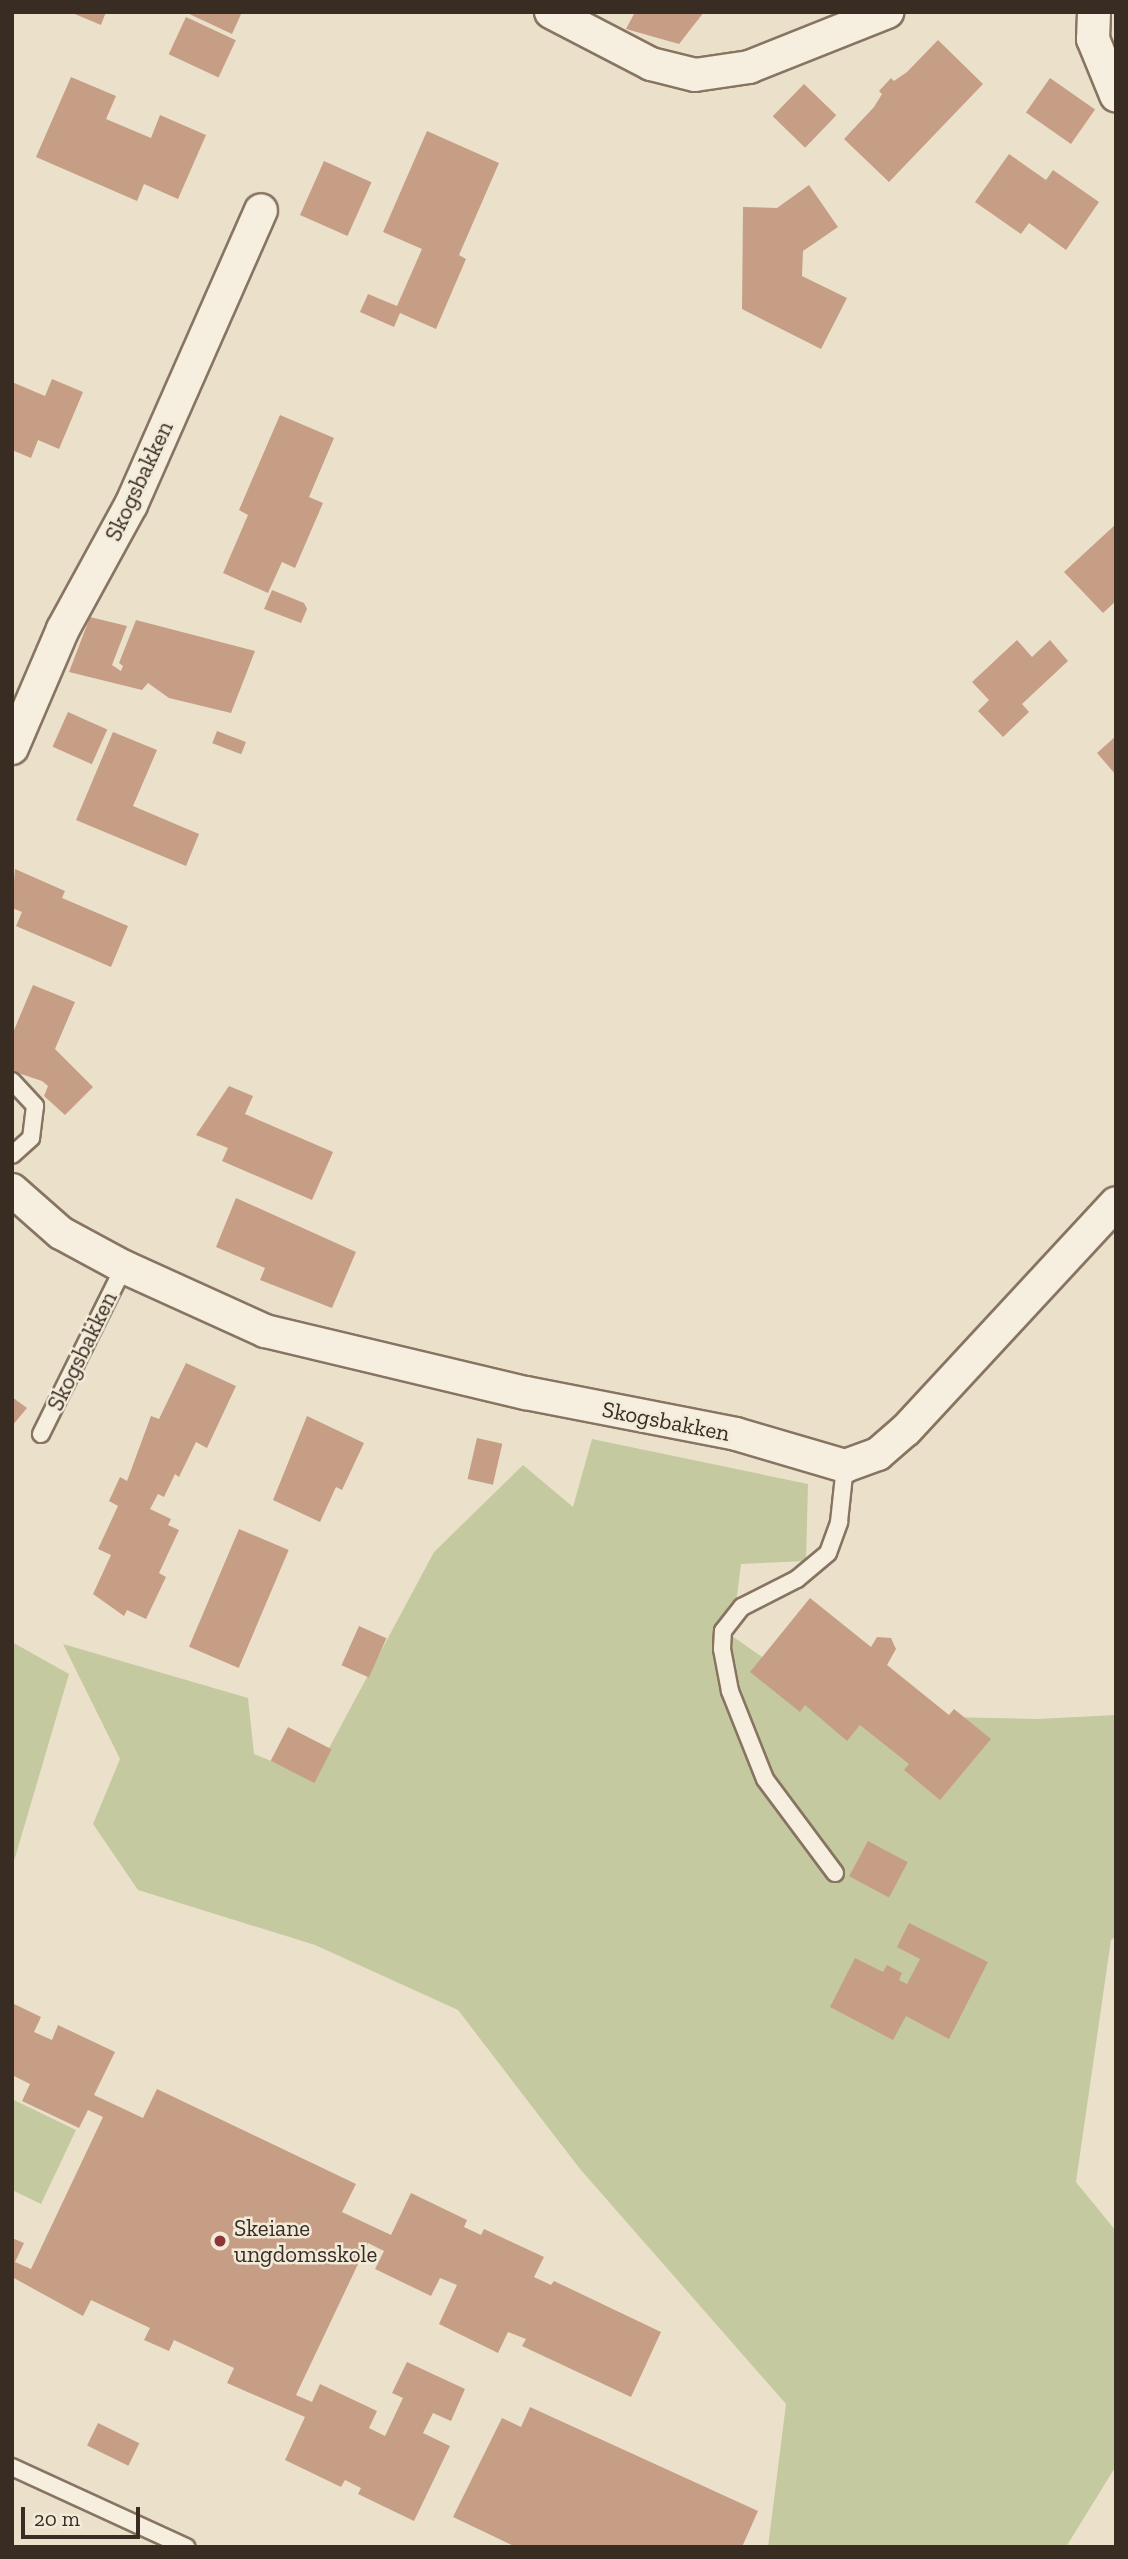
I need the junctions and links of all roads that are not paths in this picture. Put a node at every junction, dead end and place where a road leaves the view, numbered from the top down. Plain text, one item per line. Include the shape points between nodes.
1 (887, 12) edge
2 (1094, 12) edge
3 (562, 15) edge
4 (1116, 95) edge
5 (261, 210) dead end
6 (12, 748) edge
7 (12, 1081) edge
8 (12, 1155) edge
9 (12, 1190) edge
10 (1116, 1203) edge
11 (124, 1267) junction
12 (41, 1434) dead end
13 (845, 1466) junction
14 (835, 1873) dead end
15 (12, 2467) edge
16 (186, 2547) edge

1 - 3 street via 749,67 695,75 651,64
2 - 4 street via 1093,39
5 - 6 street, Skogsbakken via 131,505 63,629
7 - 8 lane via 36,1106 31,1138
9 - 11 street, Skogsbakken via 61,1233
10 - 13 street via 906,1430 878,1454
11 - 12 lane, Skogsbakken
11 - 13 street, Skogsbakken via 265,1331 526,1392 736,1434
13 - 14 lane via 838,1522 828,1553 797,1579 742,1607 723,1631 722,1648 730,1691 765,1779
15 - 16 lane

